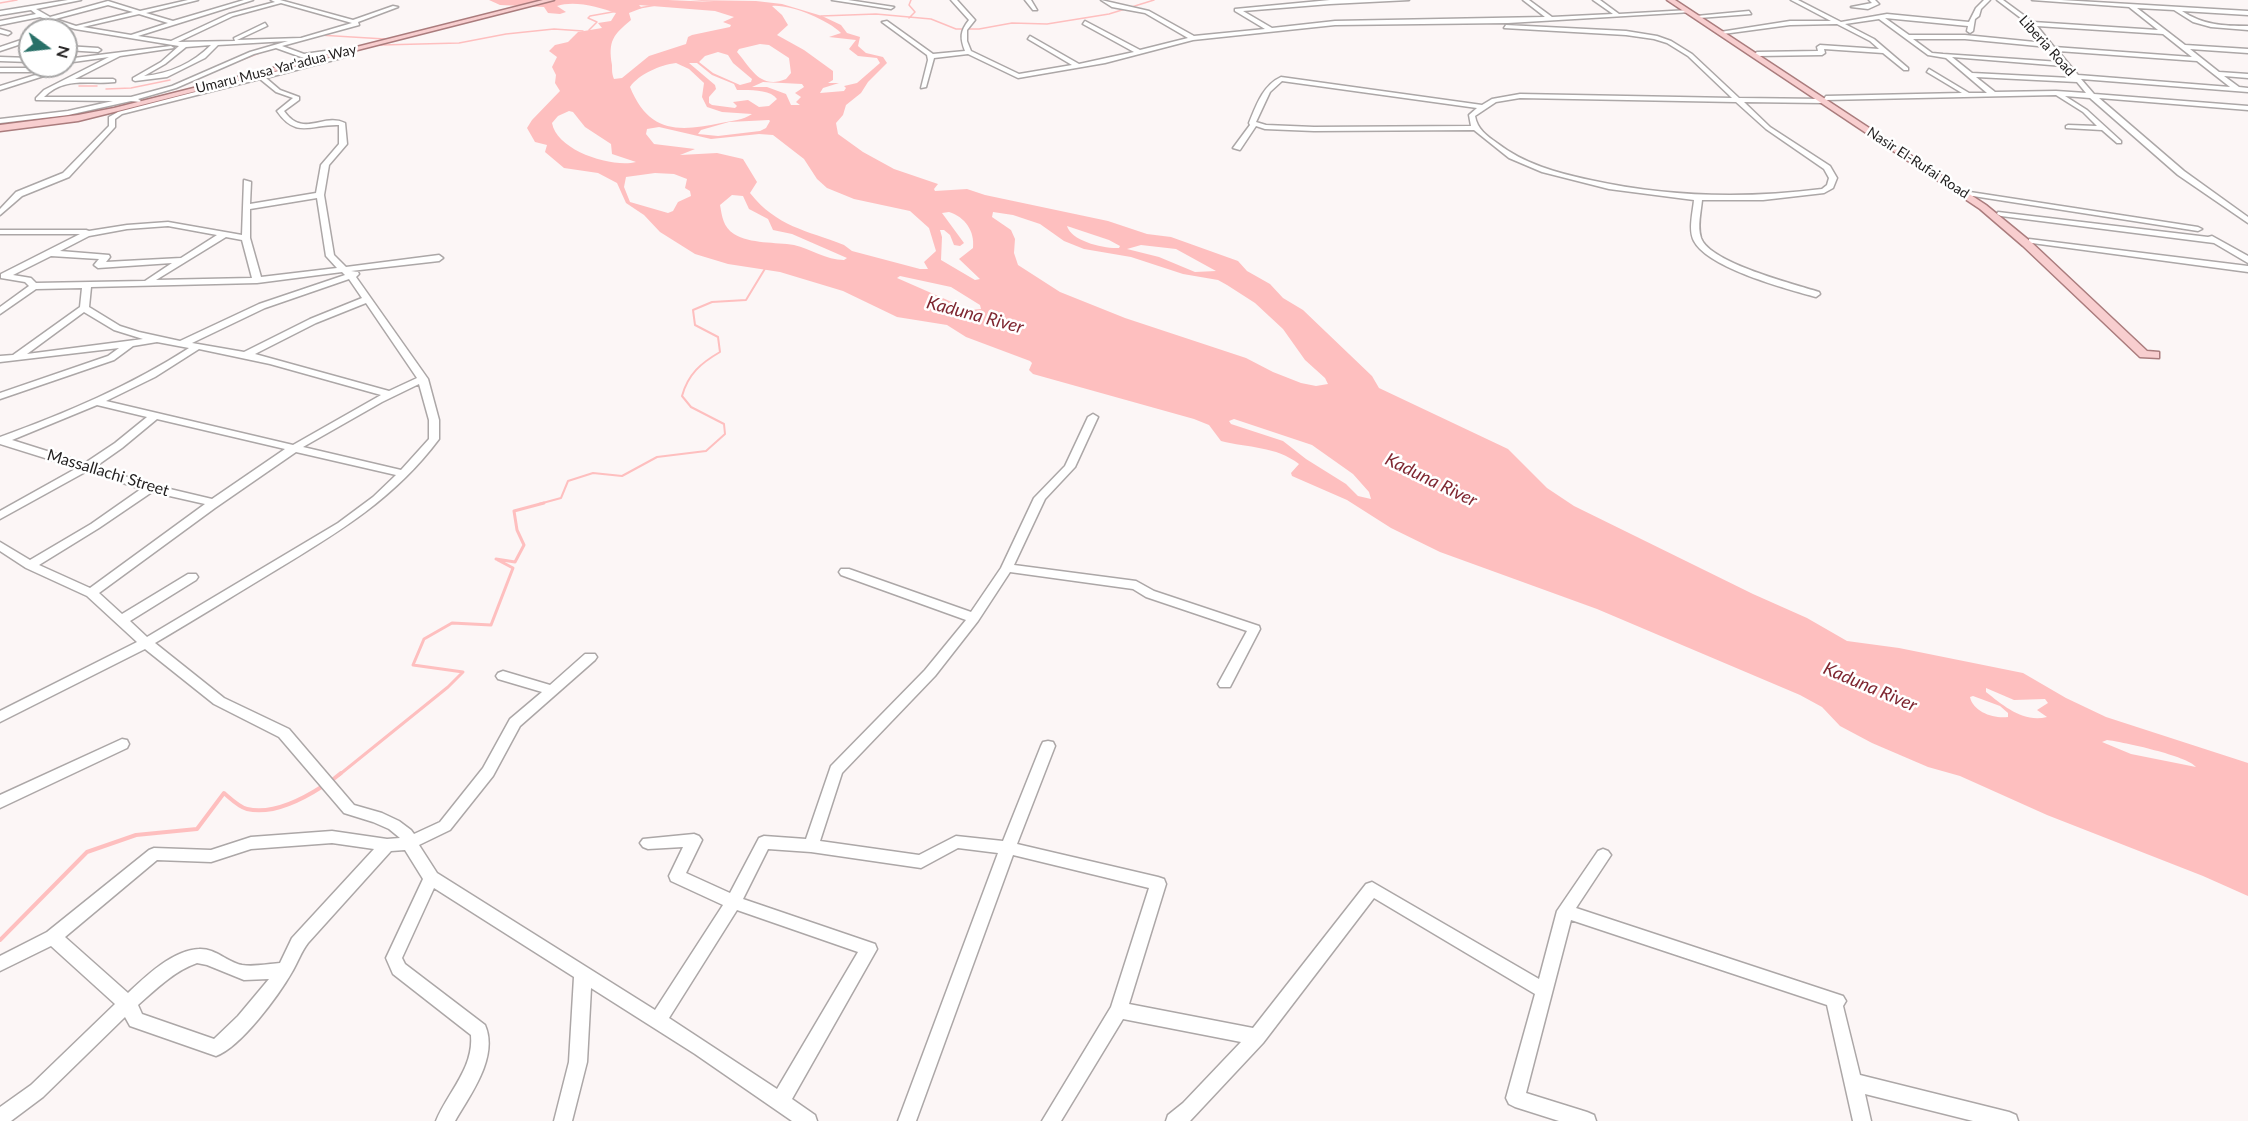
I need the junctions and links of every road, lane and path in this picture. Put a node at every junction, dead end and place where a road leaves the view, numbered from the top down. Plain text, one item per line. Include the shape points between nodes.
1 (78, 0) edge
2 (250, 0) edge
3 (544, 0) edge
4 (551, 0) edge
5 (836, 0) edge
6 (954, 0) edge
7 (1028, 0) edge
8 (1104, 0) edge
9 (1406, 0) edge
10 (1526, 0) edge
11 (1596, 0) edge
12 (1670, 0) edge
13 (1675, 0) edge
14 (1794, 0) edge
15 (1872, 0) edge
16 (1987, 0) edge
17 (2000, 0) edge
18 (2035, 0) edge
19 (2164, 0) edge
20 (2202, 0) edge
21 (276, 1) edge
22 (195, 2) edge
23 (2094, 2) edge
24 (208, 6) dead end
25 (2131, 6) junction
26 (395, 7) dead end
27 (891, 7) dead end
28 (1854, 7) dead end
29 (32, 8) junction
30 (216, 9) junction
31 (1035, 9) dead end
32 (2176, 9) junction
33 (2219, 11) junction
34 (141, 12) junction
35 (1689, 12) junction
36 (0, 13) edge
37 (496, 13) junction
38 (1749, 13) dead end
39 (2248, 13) edge
40 (42, 15) junction
41 (1619, 16) junction
42 (1699, 16) junction
43 (1880, 16) junction
44 (51, 18) joint
45 (1551, 19) junction
46 (355, 21) junction
47 (171, 22) junction
48 (885, 22) dead end
49 (0, 23) edge
50 (1085, 23) dead end
51 (1841, 23) junction
52 (1970, 24) junction
53 (2032, 24) junction
54 (265, 25) dead end
55 (78, 26) edge
56 (78, 27) edge
57 (1506, 27) dead end
58 (2248, 28) edge
59 (1270, 29) junction
60 (0, 31) edge
61 (2163, 32) junction
62 (8, 33) dead end
63 (1723, 33) junction
64 (131, 36) junction
65 (1909, 37) junction
66 (1030, 38) dead end
67 (1193, 38) junction
68 (1971, 38) junction
69 (146, 39) junction
70 (299, 39) junction
71 (230, 42) junction
72 (172, 43) junction
73 (18, 44) edge
74 (216, 44) junction
75 (184, 46) junction
76 (275, 46) junction
77 (2051, 47) junction
78 (2182, 47) junction
79 (0, 49) edge
80 (78, 49) edge
81 (118, 51) junction
82 (339, 51) junction
83 (1884, 51) junction
84 (2248, 51) edge
85 (969, 52) junction
86 (1139, 52) junction
87 (1757, 54) junction
88 (1943, 55) junction
89 (931, 56) junction
90 (0, 59) edge
91 (78, 59) edge
92 (2198, 59) junction
93 (18, 60) edge
94 (1939, 62) dead end
95 (1956, 63) junction
96 (121, 64) dead end
97 (2064, 64) junction
98 (186, 65) junction
99 (99, 66) junction
100 (223, 66) junction
101 (1079, 66) junction
102 (1775, 68) junction
103 (1906, 69) dead end
104 (0, 70) edge
105 (18, 71) edge
106 (1929, 71) dead end
107 (2218, 74) junction
108 (1971, 75) junction
109 (165, 76) junction
110 (259, 76) junction
111 (2248, 76) edge
112 (32, 78) edge
113 (62, 78) edge
114 (2076, 78) junction
115 (67, 81) junction
116 (180, 85) junction
117 (923, 87) dead end
118 (0, 88) edge
119 (2238, 90) junction
120 (2248, 90) edge
121 (1992, 93) junction
122 (2056, 93) junction
123 (1966, 94) junction
124 (2091, 95) junction
125 (73, 100) junction
126 (134, 100) junction
127 (1824, 100) junction
128 (1738, 101) junction
129 (1482, 107) junction
130 (2248, 108) edge
131 (0, 124) edge
132 (1254, 124) junction
133 (2068, 127) dead end
134 (1475, 128) junction
135 (2104, 128) junction
136 (2119, 142) dead end
137 (1237, 148) dead end
138 (1910, 155) junction
139 (246, 182) dead end
140 (20, 194) junction
141 (1972, 194) junction
142 (320, 195) junction
143 (1698, 199) junction
144 (0, 200) edge
145 (248, 207) junction
146 (0, 213) edge
147 (2001, 214) junction
148 (2185, 221) dead end
149 (2248, 221) edge
150 (2198, 229) junction
151 (0, 232) edge
152 (96, 232) junction
153 (225, 234) junction
154 (246, 238) junction
155 (2032, 241) junction
156 (2218, 241) junction
157 (50, 253) junction
158 (438, 258) dead end
159 (185, 260) junction
160 (2248, 260) edge
161 (2248, 269) edge
162 (348, 272) junction
163 (2, 278) edge
164 (257, 280) junction
165 (148, 282) junction
166 (34, 286) junction
167 (87, 286) junction
168 (2082, 291) junction
169 (1816, 294) dead end
170 (368, 298) junction
171 (84, 308) junction
172 (0, 311) edge
173 (156, 340) junction
174 (130, 344) junction
175 (181, 344) junction
176 (198, 346) junction
177 (2144, 354) dead end
178 (246, 355) junction
179 (15, 358) junction
180 (0, 359) edge
181 (423, 379) junction
182 (389, 394) junction
183 (0, 396) edge
184 (96, 402) junction
185 (155, 416) junction
186 (1093, 417) dead end
187 (1, 441) edge
188 (294, 449) junction
189 (87, 468) junction
190 (404, 474) junction
191 (150, 488) junction
192 (214, 503) junction
193 (0, 516) edge
194 (0, 546) edge
195 (30, 565) junction
196 (1007, 568) junction
197 (845, 572) dead end
198 (192, 577) dead end
199 (91, 593) junction
200 (974, 618) junction
201 (122, 621) junction
202 (146, 643) junction
203 (590, 657) dead end
204 (503, 676) dead end
205 (1225, 684) dead end
206 (550, 690) junction
207 (0, 717) edge
208 (122, 744) dead end
209 (1048, 746) dead end
210 (0, 802) edge
211 (409, 843) junction
212 (648, 843) dead end
213 (387, 845) junction
214 (811, 846) junction
215 (1008, 848) junction
216 (1603, 855) dead end
217 (431, 878) junction
218 (734, 902) junction
219 (1565, 911) junction
220 (53, 937) junction
221 (0, 964) edge
222 (285, 970) junction
223 (583, 974) junction
224 (1544, 991) junction
225 (128, 1004) junction
226 (1119, 1010) junction
227 (658, 1021) junction
228 (1257, 1037) junction
229 (1853, 1082) junction
230 (780, 1102) junction
231 (1556, 1116) edge
232 (0, 1118) edge
233 (445, 1121) edge
234 (564, 1121) edge
235 (808, 1121) edge
236 (907, 1121) edge
237 (1051, 1121) edge
238 (1175, 1121) edge
239 (1587, 1121) edge
240 (1862, 1121) edge
241 (2009, 1121) edge

1 - 29 street
2 - 30 street
3 - 37 main road, Umaru Musa Yar'adua Way
4 - 37 main road, Umaru Musa Yar'adua Way
5 - 27 street
6 - 85 street via 972,20 965,29 964,41
7 - 31 street
8 - 67 street via 1147,12
9 - 59 street via 1237,10
10 - 45 street
11 - 41 street
12 - 35 main road, Nasir El-Rufai Road
13 - 42 main road, Nasir El-Rufai Road
14 - 51 street
15 - 28 street via 1876,4
16 - 52 street
17 - 53 street, Liberia Road
18 - 23 street
19 - 32 street
20 - 33 street
21 - 46 street
21 - 72 street via 231,15
22 - 34 street
23 - 25 street
24 - 30 street
25 - 32 street
25 - 61 street
26 - 46 street
29 - 36 street
29 - 40 street
30 - 47 street
32 - 33 street
32 - 58 street via 2197,23
33 - 39 street
34 - 44 street via 108,3
34 - 47 street
34 - 55 street
35 - 41 street
35 - 63 main road, Nasir El-Rufai Road
37 - 82 main road, Umaru Musa Yar'adua Way
37 - 110 main road, Umaru Musa Yar'adua Way
38 - 42 street
40 - 44 street
40 - 49 street
41 - 45 street
42 - 63 main road, Nasir El-Rufai Road
43 - 51 street
43 - 52 street
43 - 65 street
45 - 59 street via 1353,22
46 - 70 street via 357,24
47 - 64 street
48 - 89 street
50 - 86 street
51 - 63 street via 1790,23
51 - 83 street
52 - 68 street
53 - 61 street
53 - 77 street, Liberia Road
54 - 71 street
56 - 64 street
57 - 128 street via 1655,37 1690,55
59 - 67 street
60 - 62 street
61 - 78 street
63 - 87 main road, Nasir El-Rufai Road
63 - 102 main road, Nasir El-Rufai Road
64 - 69 street
65 - 68 street
65 - 88 street via 1930,54
66 - 101 street
67 - 86 street
68 - 77 street
69 - 72 street
69 - 81 street
70 - 71 street
70 - 76 street
71 - 74 street
72 - 75 street
73 - 79 street
74 - 75 street
74 - 98 street via 203,57
75 - 81 street
75 - 109 street via 135,79
76 - 82 street via 304,56
76 - 100 street
77 - 92 street
77 - 97 street, Liberia Road
78 - 84 street
78 - 92 street
80 - 81 street
81 - 91 street
81 - 99 street via 115,58
82 - 126 main road, Umaru Musa Yar'adua Way
83 - 87 street via 1820,47 1822,53
83 - 103 street
85 - 89 street
85 - 101 street via 1015,76
86 - 101 street
87 - 102 main road, Nasir El-Rufai Road
88 - 95 street
88 - 97 street
89 - 117 street
90 - 93 street
92 - 107 street
94 - 95 street
95 - 108 street
96 - 99 street
97 - 114 street, Liberia Road
98 - 100 street
98 - 109 street
99 - 115 street
100 - 116 street
102 - 127 main road, Nasir El-Rufai Road
104 - 105 street
106 - 123 street
107 - 111 street
107 - 119 street
108 - 114 street
108 - 121 street
109 - 116 street
110 - 131 main road, Umaru Musa Yar'adua Way via 95,115
110 - 140 street via 120,113 111,118 113,126 67,174
110 - 142 street via 278,92 296,97 280,111 291,125 302,128 342,123 343,144 325,165
112 - 118 street
113 - 115 street
114 - 119 street
114 - 124 street, Liberia Road
115 - 125 street via 37,97
115 - 125 street via 114,82
116 - 126 street
119 - 120 street
121 - 122 street
121 - 123 street
122 - 124 street
122 - 135 street
123 - 127 street
124 - 130 street
124 - 149 street, Liberia Road via 2181,173
125 - 126 street
126 - 131 main road, Umaru Musa Yar'adua Way via 82,114
127 - 128 street
127 - 138 main road, Nasir El-Rufai Road
128 - 129 street via 1520,96
128 - 143 street via 1768,128 1827,168 1833,178 1830,186 1824,191 1803,194
129 - 132 street via 1281,79 1264,99
129 - 134 street via 1472,115
132 - 134 street via 1314,129
132 - 137 street
133 - 135 street
134 - 143 street via 1502,152 1554,174 1644,194
135 - 136 street
138 - 141 main road, Nasir El-Rufai Road
138 - 168 main road, Nasir El-Rufai Road via 1999,219
139 - 145 street
140 - 144 street
140 - 146 street
141 - 147 main road, Nasir El-Rufai Road
141 - 150 street
142 - 145 street
142 - 162 street via 330,256
143 - 169 street via 1697,240 1714,257
145 - 154 street
147 - 155 main road, Nasir El-Rufai Road
147 - 156 street
148 - 150 street
150 - 156 street
151 - 152 street
152 - 153 street via 168,224
152 - 157 street
153 - 154 street
153 - 159 street
154 - 164 street
155 - 161 street
155 - 168 main road, Nasir El-Rufai Road
156 - 160 street
157 - 159 street via 106,257 100,266
157 - 163 street
158 - 162 street
159 - 165 street
162 - 164 street
162 - 170 street
162 - 175 street via 252,310
163 - 166 street via 28,280
164 - 165 street
165 - 167 street
166 - 167 street
166 - 172 street
167 - 171 street
168 - 177 main road via 2155,355
170 - 178 street
170 - 181 street
171 - 173 street via 99,319
171 - 179 street
173 - 174 street
173 - 175 street
174 - 179 street
174 - 183 street via 111,358
175 - 176 street
176 - 178 street
176 - 184 street via 158,373
178 - 182 street
179 - 180 street
181 - 182 street
181 - 190 street via 434,420 434,439
182 - 188 street
184 - 185 street
184 - 187 street
185 - 188 street
185 - 189 street
186 - 196 street via 1070,467 1040,498
187 - 189 street, Massallachi Street
188 - 190 street
188 - 192 street
189 - 191 street, Massallachi Street
189 - 193 street
190 - 202 street via 342,525
191 - 192 street, Massallachi Street
191 - 195 street
192 - 199 street
194 - 195 street
195 - 199 street
196 - 200 street
196 - 205 street via 1136,585 1150,594 1254,628
197 - 200 street
198 - 201 street
199 - 201 street
200 - 214 street via 930,673 836,770
201 - 202 street
202 - 207 street
202 - 211 street via 219,701 284,733 349,809 394,825 406,834
203 - 206 street
204 - 206 street
206 - 211 street via 515,723 488,772 445,826
208 - 210 street
209 - 215 street
211 - 213 street
211 - 217 street
212 - 218 street via 694,840 677,876
213 - 220 street via 332,837 251,843 211,856 154,854
213 - 222 street via 296,943
214 - 215 street via 921,862 956,842
214 - 218 street via 764,842
215 - 226 street via 1158,885
215 - 236 street
216 - 219 street
217 - 223 street
217 - 233 street via 393,958 399,969 479,1031 480,1050
218 - 227 street
218 - 230 street via 870,949
219 - 224 street
219 - 229 street via 1836,1004
220 - 221 street
220 - 225 street
222 - 225 street via 245,973 196,956 174,965
222 - 225 street via 229,1039 216,1048 136,1020
223 - 227 street
223 - 234 street via 578,1062
224 - 228 street via 1372,888
224 - 231 street via 1515,1098
225 - 232 street via 35,1092
226 - 228 street
226 - 237 street
227 - 230 street
228 - 238 street
229 - 240 street
229 - 241 street
230 - 235 street
231 - 239 street

